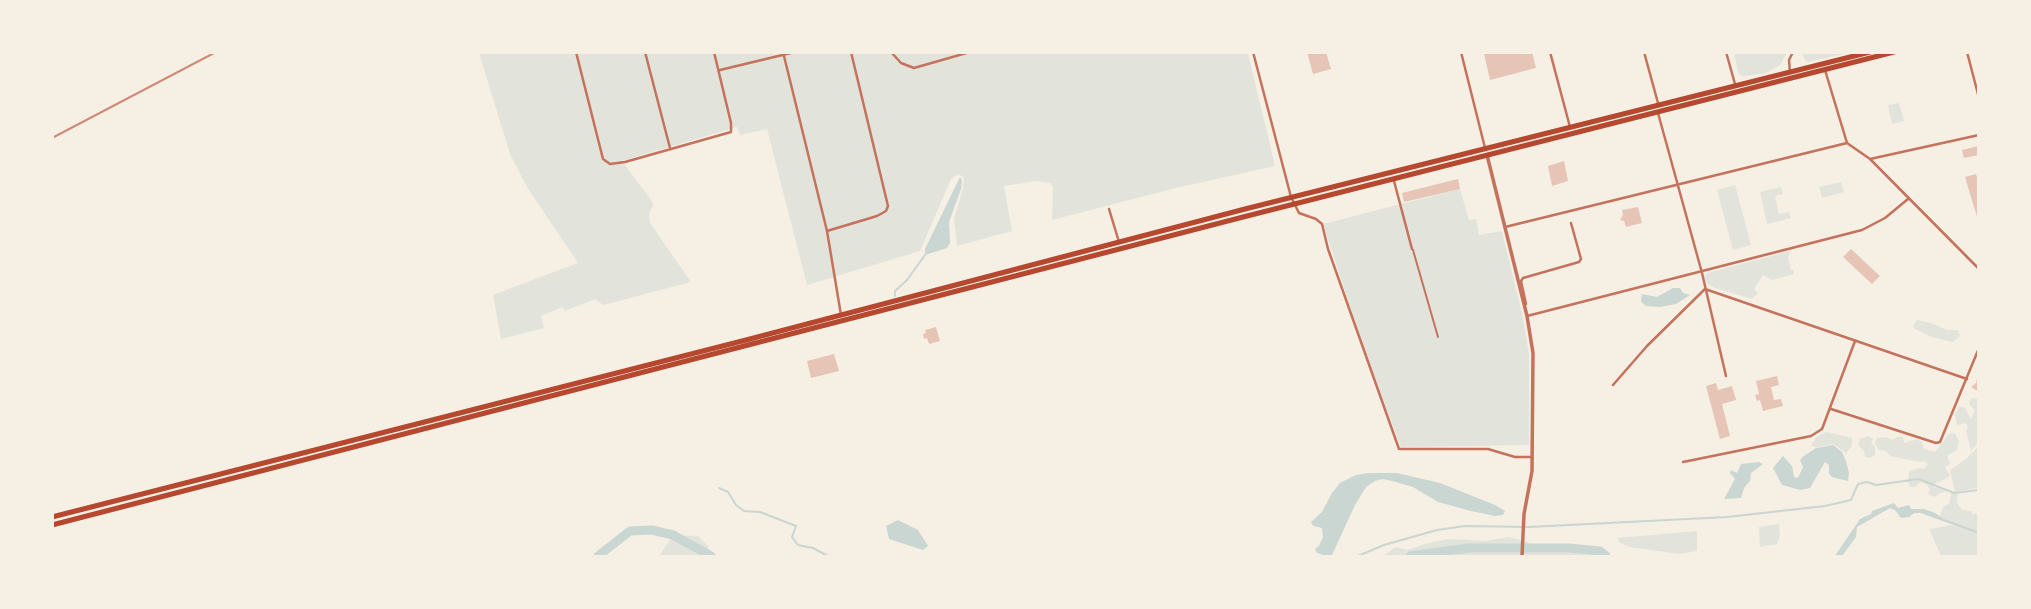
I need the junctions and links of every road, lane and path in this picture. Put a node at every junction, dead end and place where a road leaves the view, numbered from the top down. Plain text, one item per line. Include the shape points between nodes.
1 (576, 52) edge
2 (645, 52) edge
3 (714, 52) edge
4 (795, 52) edge
5 (851, 52) edge
6 (891, 52) edge
7 (943, 52) edge
8 (970, 52) edge
9 (1253, 52) edge
10 (1461, 52) edge
11 (1550, 52) edge
12 (1644, 52) edge
13 (1726, 52) edge
14 (1793, 52) edge
15 (1870, 52) edge
16 (1894, 52) edge
17 (1966, 52) edge
18 (783, 54) edge
19 (946, 59) junction
20 (719, 70) junction
21 (1825, 70) junction
22 (1790, 73) junction
23 (1735, 87) junction
24 (1979, 98) edge
25 (1658, 106) junction
26 (1658, 113) junction
27 (1570, 128) junction
28 (1979, 135) edge
29 (1847, 143) junction
30 (670, 149) junction
31 (1485, 149) junction
32 (1487, 157) junction
33 (1870, 159) junction
34 (1394, 181) junction
35 (1679, 185) junction
36 (1291, 197) junction
37 (1908, 199) junction
38 (1294, 205) junction
39 (1109, 209) dead end
40 (1571, 223) dead end
41 (1505, 227) junction
42 (827, 231) junction
43 (1119, 243) junction
44 (1412, 249) joint
45 (1979, 269) edge
46 (1702, 273) junction
47 (1705, 289) junction
48 (1525, 308) junction
49 (841, 315) junction
50 (1527, 316) junction
51 (1438, 337) dead end
52 (1855, 341) junction
53 (1979, 348) edge
54 (1726, 376) dead end
55 (1966, 379) junction
56 (1613, 385) dead end
57 (1831, 410) junction
58 (1532, 457) junction
59 (1683, 462) dead end
60 (52, 517) edge
61 (52, 525) edge
62 (1522, 556) edge

1 - 30 street via 605,162 625,162
2 - 30 street
3 - 20 street
4 - 18 street
5 - 42 street via 888,206 877,216
6 - 19 street via 914,68
7 - 19 street
8 - 19 street
9 - 36 street
10 - 31 street
11 - 27 street
12 - 25 street
13 - 23 street
14 - 22 street
15 - 22 highway
16 - 21 highway
17 - 24 street
18 - 20 street
18 - 42 street
20 - 30 street via 731,132
21 - 26 highway
21 - 29 street
22 - 23 highway
23 - 25 highway
25 - 27 highway
26 - 32 highway
26 - 35 street
27 - 31 highway
28 - 33 street
29 - 33 street
29 - 35 street
31 - 32 street
31 - 36 highway
32 - 34 highway
32 - 41 street
33 - 37 street
34 - 38 highway
34 - 44 street
35 - 41 street
35 - 46 street
36 - 38 street
36 - 43 highway
37 - 45 street
37 - 46 street via 1885,219 1862,230
38 - 58 street via 1299,213 1322,223 1399,449 1488,449
38 - 61 highway
39 - 43 street
40 - 48 street via 1580,262 1523,278
41 - 48 street
42 - 49 street
43 - 49 highway
44 - 51 lane
46 - 47 street
46 - 50 street
47 - 52 street
47 - 54 street
47 - 56 street
48 - 50 street
49 - 60 highway
50 - 58 street via 1533,353
52 - 55 street
52 - 57 street
53 - 55 street
55 - 57 street via 1936,443
57 - 59 street via 1822,429 1811,436
58 - 62 street

